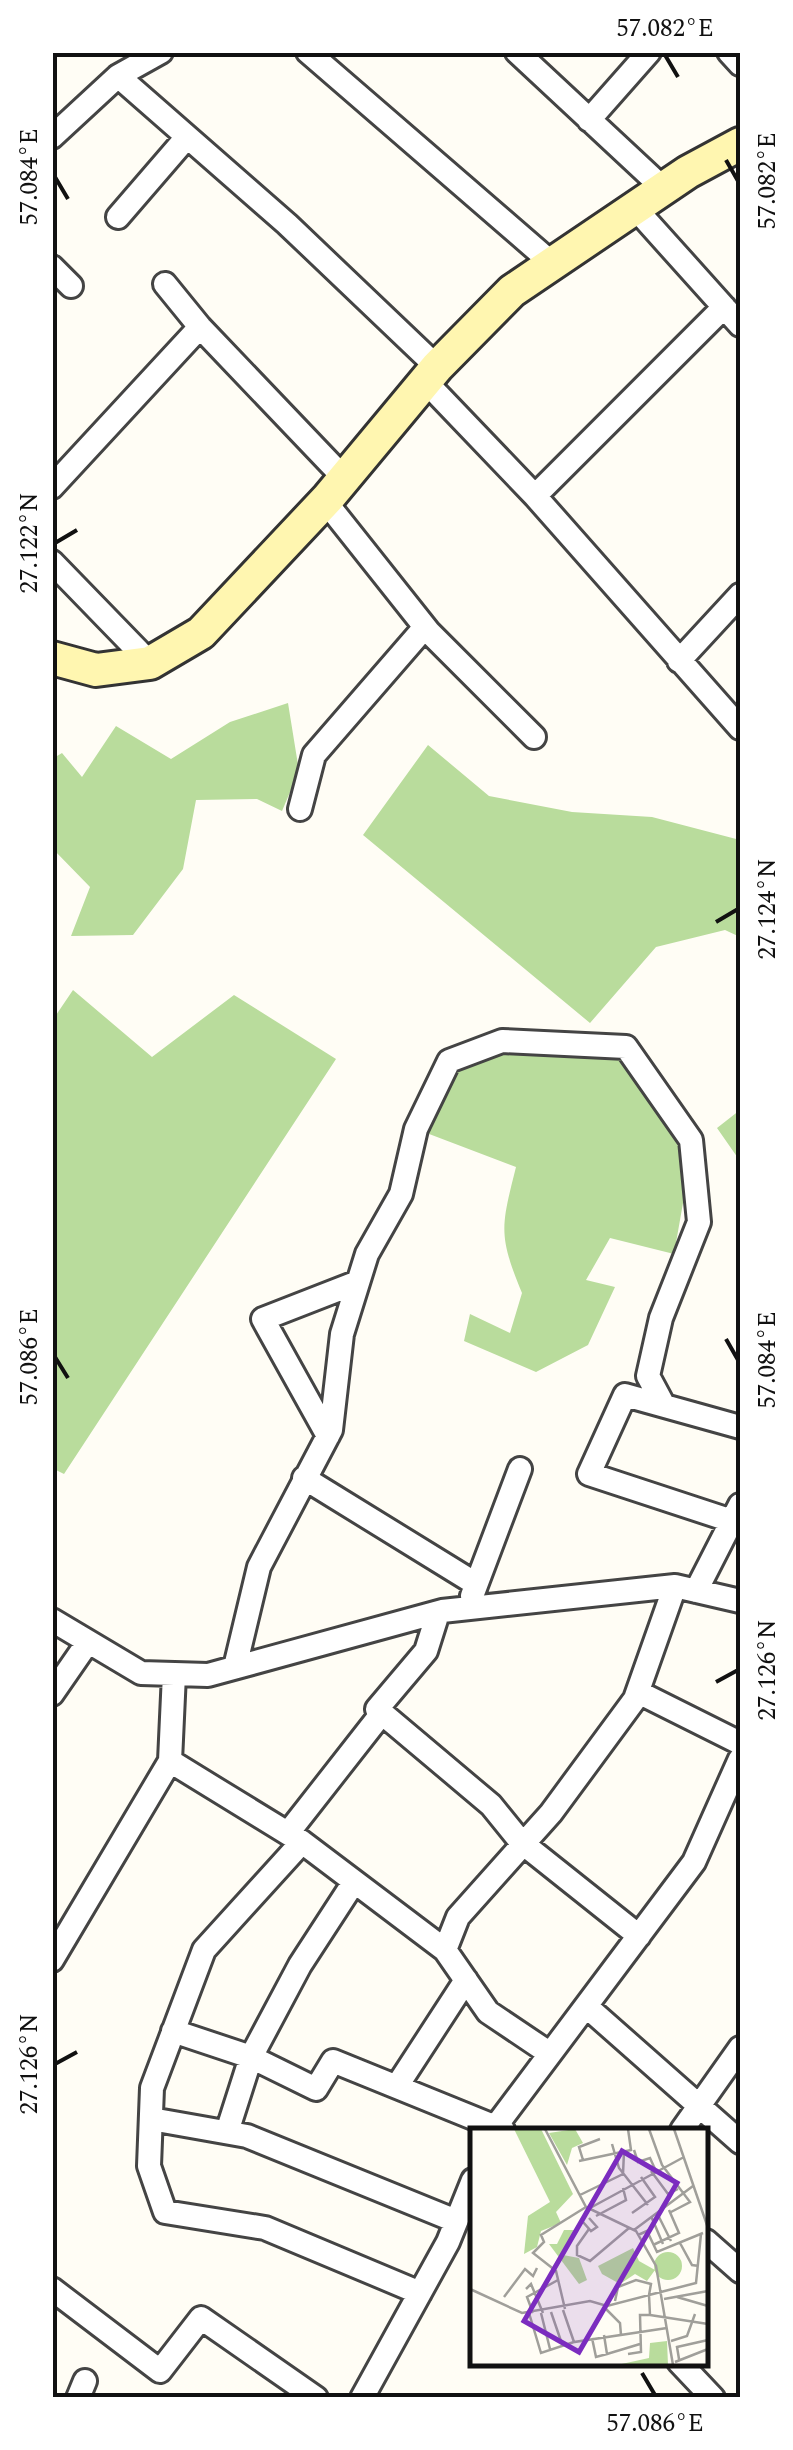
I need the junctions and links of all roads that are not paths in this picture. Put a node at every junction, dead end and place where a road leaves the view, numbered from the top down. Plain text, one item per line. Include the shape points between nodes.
1 (162, 52) edge
2 (308, 52) edge
3 (517, 52) edge
4 (649, 52) edge
5 (729, 52) edge
6 (740, 64) edge
7 (118, 76) junction
8 (62, 114) edge
9 (589, 120) junction
10 (52, 137) edge
11 (187, 137) junction
12 (740, 144) edge
13 (664, 189) junction
14 (635, 208) junction
15 (118, 217) dead end
16 (553, 264) junction
17 (52, 267) edge
18 (165, 284) dead end
19 (70, 286) dead end
20 (724, 307) junction
21 (740, 326) edge
22 (200, 327) junction
23 (431, 374) junction
24 (52, 487) edge
25 (334, 490) junction
26 (535, 496) junction
27 (52, 562) edge
28 (740, 596) edge
29 (426, 627) junction
30 (52, 658) edge
31 (679, 661) junction
32 (150, 663) junction
33 (740, 728) edge
34 (534, 737) dead end
35 (300, 809) dead end
36 (358, 1282) junction
37 (663, 1404) junction
38 (740, 1428) edge
39 (328, 1436) junction
40 (520, 1468) dead end
41 (304, 1478) junction
42 (736, 1513) edge
43 (476, 1584) junction
44 (686, 1588) junction
45 (740, 1601) edge
46 (467, 1609) junction
47 (438, 1612) junction
48 (52, 1620) edge
49 (88, 1642) junction
50 (235, 1667) junction
51 (174, 1674) junction
52 (638, 1692) junction
53 (52, 1694) edge
54 (382, 1713) junction
55 (740, 1742) edge
56 (740, 1759) edge
57 (170, 1761) junction
58 (734, 1797) edge
59 (295, 1838) junction
60 (521, 1842) junction
61 (354, 1882) junction
62 (62, 1919) edge
63 (639, 1936) junction
64 (445, 1950) junction
65 (52, 1960) edge
66 (466, 1980) junction
67 (586, 2006) junction
68 (173, 2031) junction
69 (740, 2048) edge
70 (550, 2052) junction
71 (251, 2057) junction
72 (397, 2086) junction
73 (695, 2106) junction
74 (151, 2119) junction
75 (497, 2128) edge
76 (683, 2128) edge
77 (227, 2132) junction
78 (740, 2142) edge
79 (470, 2187) edge
80 (456, 2221) junction
81 (708, 2244) edge
82 (740, 2271) edge
83 (52, 2289) edge
84 (420, 2293) junction
85 (682, 2365) edge
86 (316, 2398) edge
87 (362, 2398) edge
88 (714, 2398) edge

1 - 7 street
2 - 16 street
3 - 9 street
4 - 9 street
5 - 6 street
7 - 8 street
7 - 11 street
8 - 10 street
9 - 13 street
11 - 15 street
11 - 23 street via 287,224
12 - 13 street
13 - 14 street
14 - 16 street
14 - 20 street
16 - 23 street via 512,292
17 - 19 street
18 - 22 street
20 - 21 street
20 - 26 street
22 - 24 street
22 - 25 street
23 - 25 street
23 - 26 street
25 - 29 street
25 - 32 street via 201,633
26 - 31 street
27 - 32 street
28 - 31 street
29 - 34 street
29 - 35 street via 314,755
30 - 32 street via 96,670
31 - 33 street
36 - 37 street via 401,1194 416,1130 448,1061 502,1042 626,1047 691,1140 699,1222 661,1318 648,1376
36 - 39 street via 342,1334
36 - 39 street via 263,1320
37 - 38 street
37 - 42 street via 625,1396 589,1474
39 - 41 street
40 - 43 street
41 - 43 street
41 - 50 street via 259,1567
42 - 44 street
43 - 46 street
44 - 45 street
44 - 46 street
44 - 52 street
46 - 47 street
47 - 50 street
47 - 54 street via 426,1651 377,1709
48 - 49 street
49 - 51 street via 141,1673
49 - 53 street
50 - 51 street
51 - 57 street
52 - 55 street
52 - 60 street via 552,1812
54 - 59 street
54 - 60 street via 491,1805
56 - 58 street
57 - 59 street
57 - 62 street
58 - 63 street
59 - 61 street
59 - 68 street via 204,1950
60 - 63 street
60 - 64 street via 458,1917
61 - 64 street
61 - 71 street
62 - 65 street
63 - 67 street
64 - 66 street
66 - 70 street via 488,2012
66 - 72 street
67 - 70 street
67 - 73 street
68 - 71 street
68 - 74 street via 152,2088
69 - 73 street
70 - 75 street
71 - 72 street via 316,2089 333,2061
71 - 77 street
72 - 75 street
73 - 76 street
73 - 78 street
74 - 77 street
74 - 84 street via 150,2166 165,2212 265,2228
77 - 80 street
79 - 80 street
80 - 84 street
81 - 82 street
83 - 86 street via 160,2371 201,2318
84 - 87 street
85 - 88 street

